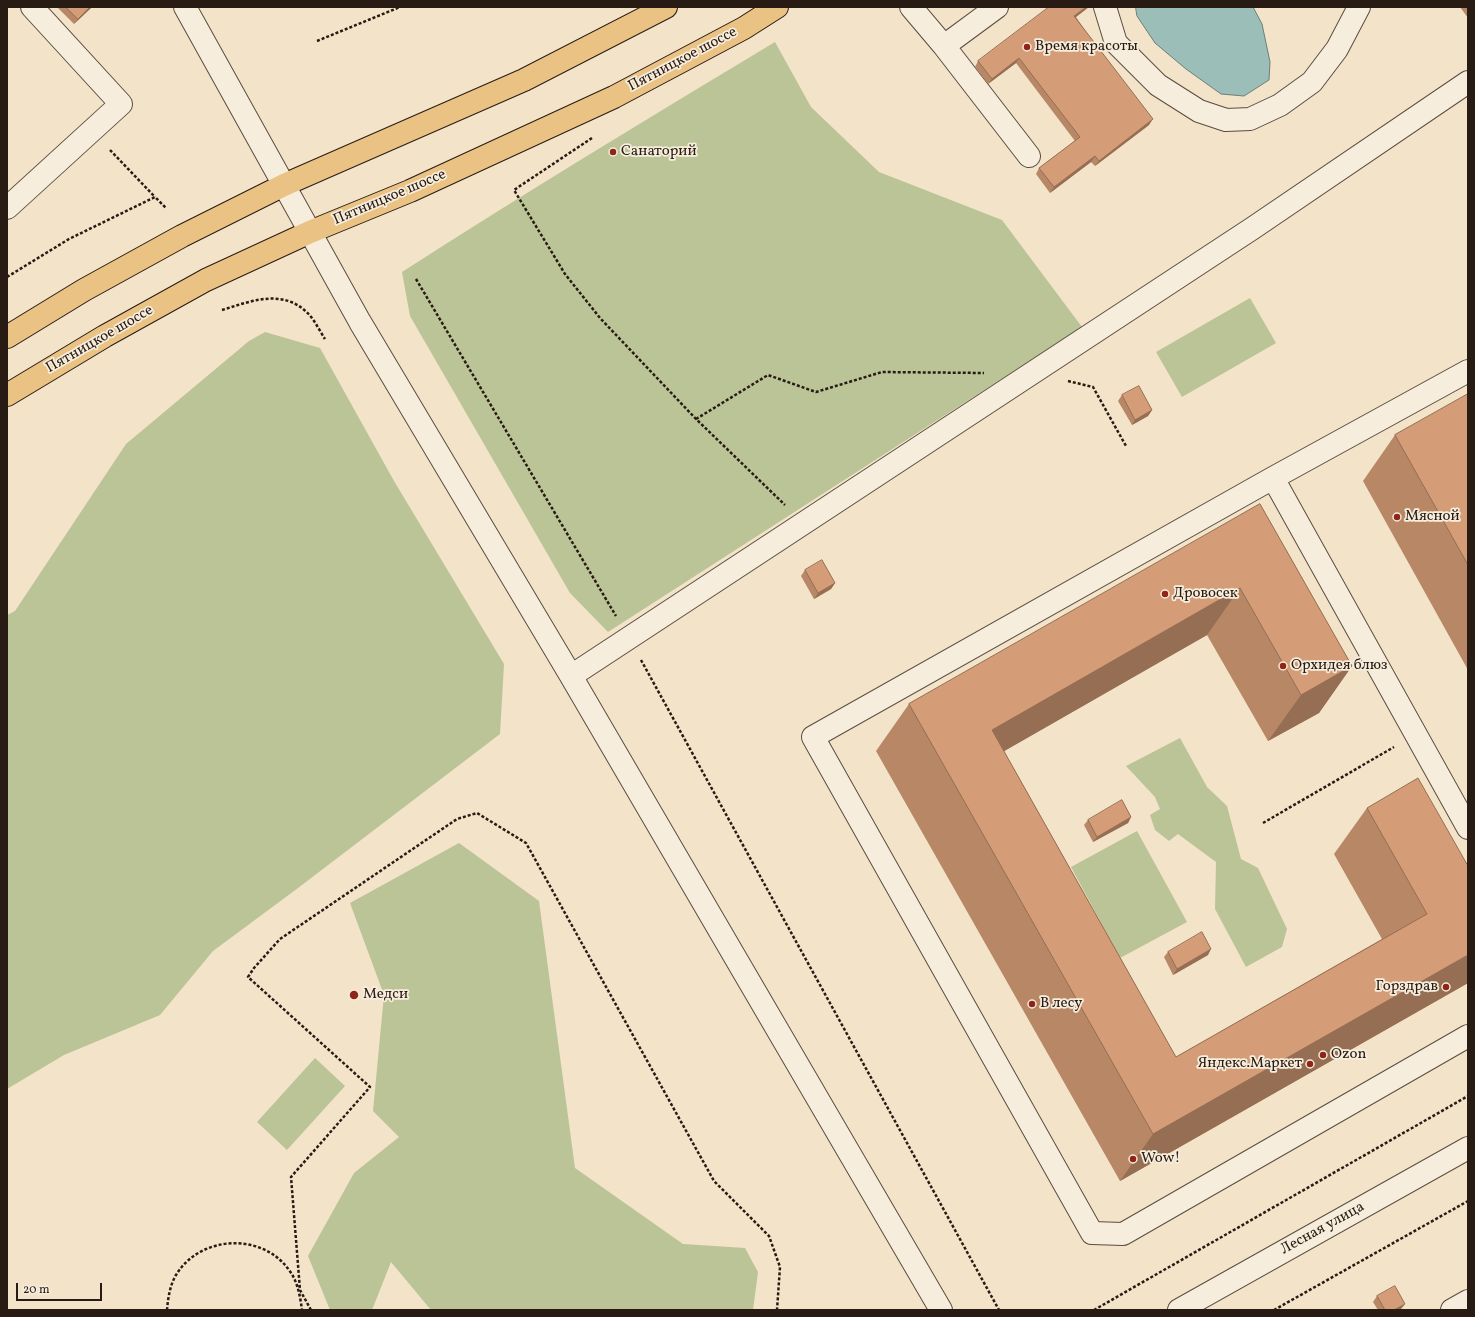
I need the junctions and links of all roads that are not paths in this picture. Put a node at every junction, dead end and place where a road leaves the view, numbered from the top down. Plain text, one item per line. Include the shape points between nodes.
1 (32, 7) edge
2 (185, 7) edge
3 (666, 7) edge
4 (777, 7) edge
5 (911, 7) edge
6 (997, 7) edge
7 (1105, 7) edge
8 (1359, 7) edge
9 (944, 46) junction
10 (1468, 82) edge
11 (1029, 156) dead end
12 (284, 185) junction
13 (7, 208) edge
14 (310, 232) junction
15 (7, 337) edge
16 (1468, 371) edge
17 (7, 395) edge
18 (1273, 478) junction
19 (572, 676) junction
20 (1468, 828) edge
21 (1468, 1036) edge
22 (1468, 1148) edge
23 (1468, 1301) edge
24 (941, 1310) edge
25 (1178, 1310) edge
26 (1452, 1310) edge

1 - 13 street via 121,104
2 - 12 street
3 - 12 main road via 524,80
4 - 14 main road, Пятницкое шоссе via 744,28 614,96 410,192
5 - 9 street
6 - 9 street
7 - 8 street via 1116,43 1158,85 1198,111 1226,120 1250,119 1280,105 1312,82 1337,49
9 - 11 street
10 - 19 street via 1253,228
12 - 14 street
12 - 15 main road via 182,236 84,290
14 - 17 main road, Пятницкое шоссе via 206,280 104,336
14 - 19 street via 360,322
16 - 18 street
18 - 20 street
18 - 21 street via 813,737 1092,1233 1123,1234
19 - 24 street
22 - 25 street, Лесная улица
23 - 26 street

